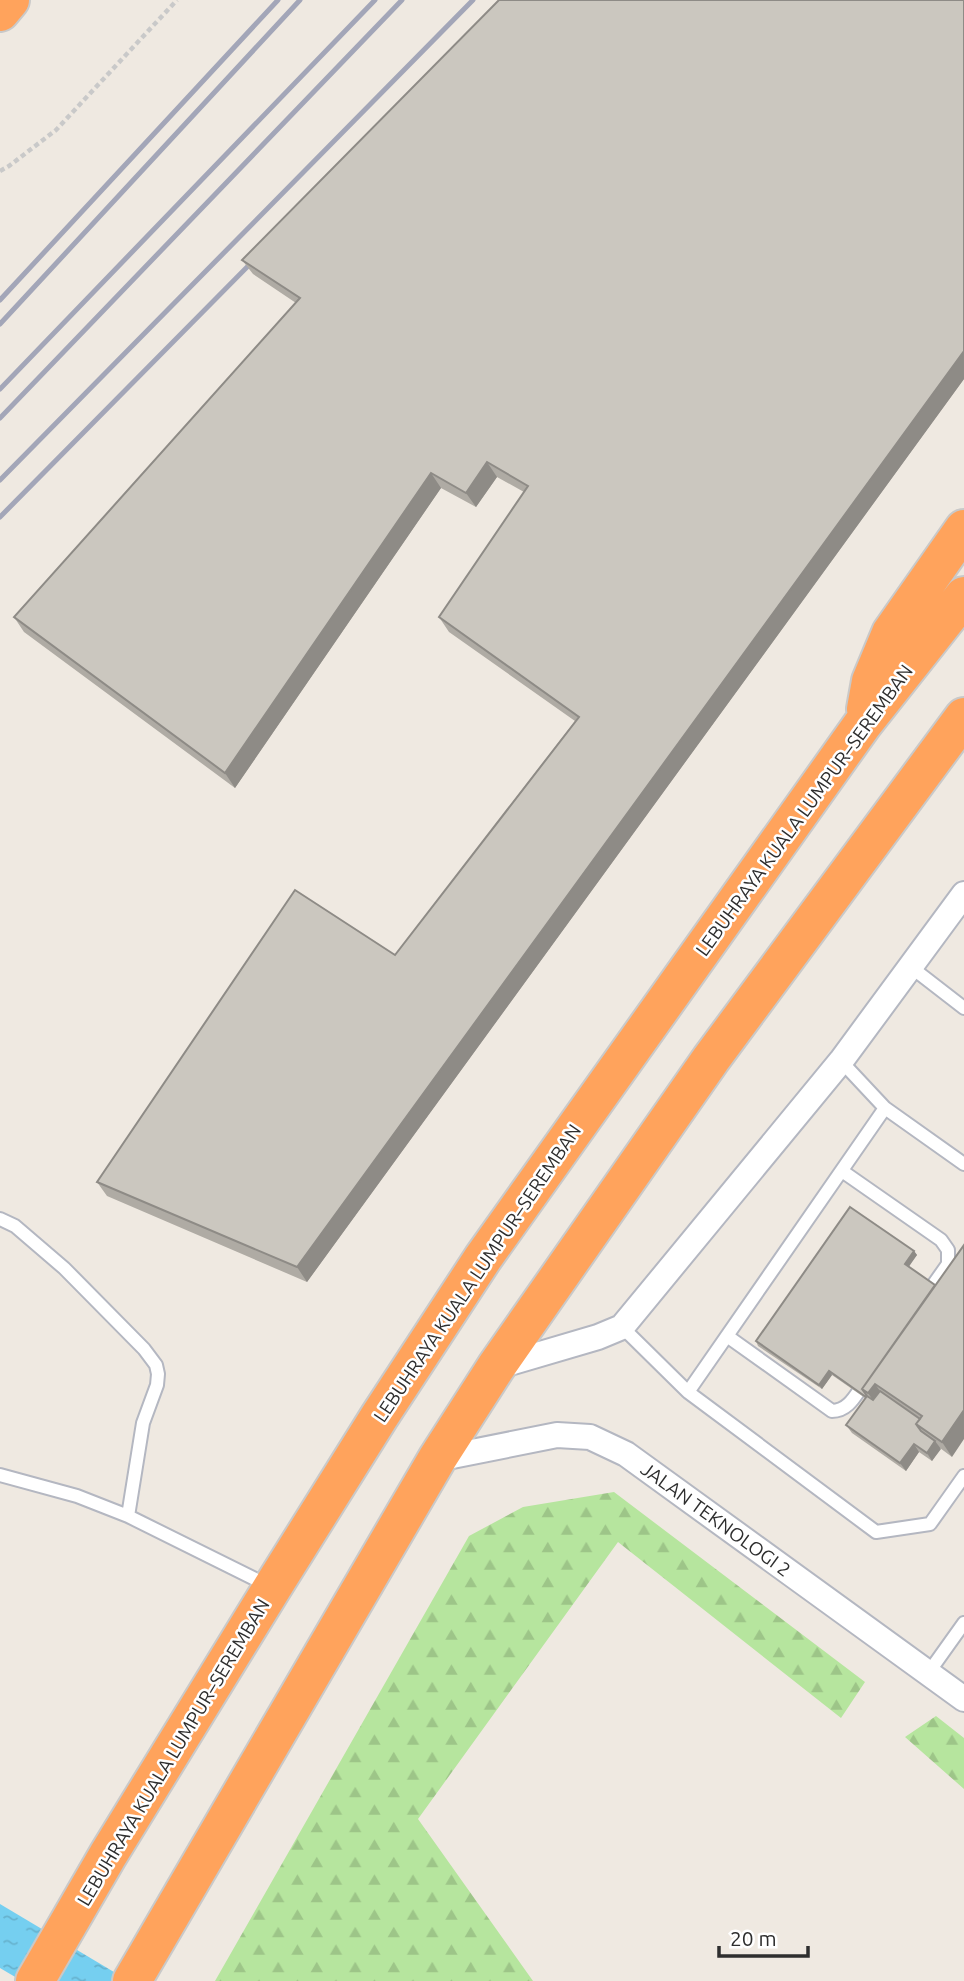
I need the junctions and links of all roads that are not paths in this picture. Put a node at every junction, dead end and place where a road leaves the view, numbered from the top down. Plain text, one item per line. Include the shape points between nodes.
1 (10, 0) edge
2 (0, 12) edge
3 (964, 529) edge
4 (964, 596) edge
5 (964, 717) edge
6 (862, 724) junction
7 (964, 894) edge
8 (911, 967) junction
9 (964, 1009) edge
10 (841, 1061) junction
11 (885, 1108) junction
12 (964, 1164) edge
13 (842, 1171) junction
14 (0, 1219) edge
15 (917, 1307) edge
16 (622, 1328) junction
17 (727, 1336) junction
18 (496, 1367) junction
19 (872, 1372) edge
20 (688, 1392) junction
21 (437, 1459) junction
22 (0, 1475) edge
23 (964, 1476) edge
24 (128, 1516) junction
25 (272, 1588) junction
26 (964, 1623) edge
27 (929, 1672) junction
28 (964, 1699) edge
29 (35, 1981) edge
30 (132, 1981) edge

1 - 2 highway
3 - 6 highway via 891,633 871,681
4 - 6 highway, LEBUHRAYA KUALA LUMPUR–SEREMBAN
5 - 18 highway via 711,1059
6 - 25 highway, LEBUHRAYA KUALA LUMPUR–SEREMBAN via 484,1258
7 - 8 street
8 - 9 lane
8 - 10 street
10 - 11 lane
10 - 16 street
11 - 12 lane
11 - 13 lane
13 - 15 lane via 941,1240 948,1250 948,1264
13 - 17 lane
14 - 24 lane via 15,1226 64,1268 156,1365 157,1385 143,1423
16 - 18 street
16 - 20 lane
17 - 19 lane via 832,1411 849,1404
17 - 20 lane
18 - 21 highway
20 - 23 lane via 876,1532 930,1524
21 - 27 street, JALAN TEKNOLOGI 2 via 557,1435 590,1437 626,1454
21 - 30 highway
22 - 24 lane
24 - 25 lane
25 - 29 highway, LEBUHRAYA KUALA LUMPUR–SEREMBAN
26 - 27 lane
27 - 28 street, JALAN TEKNOLOGI 2

